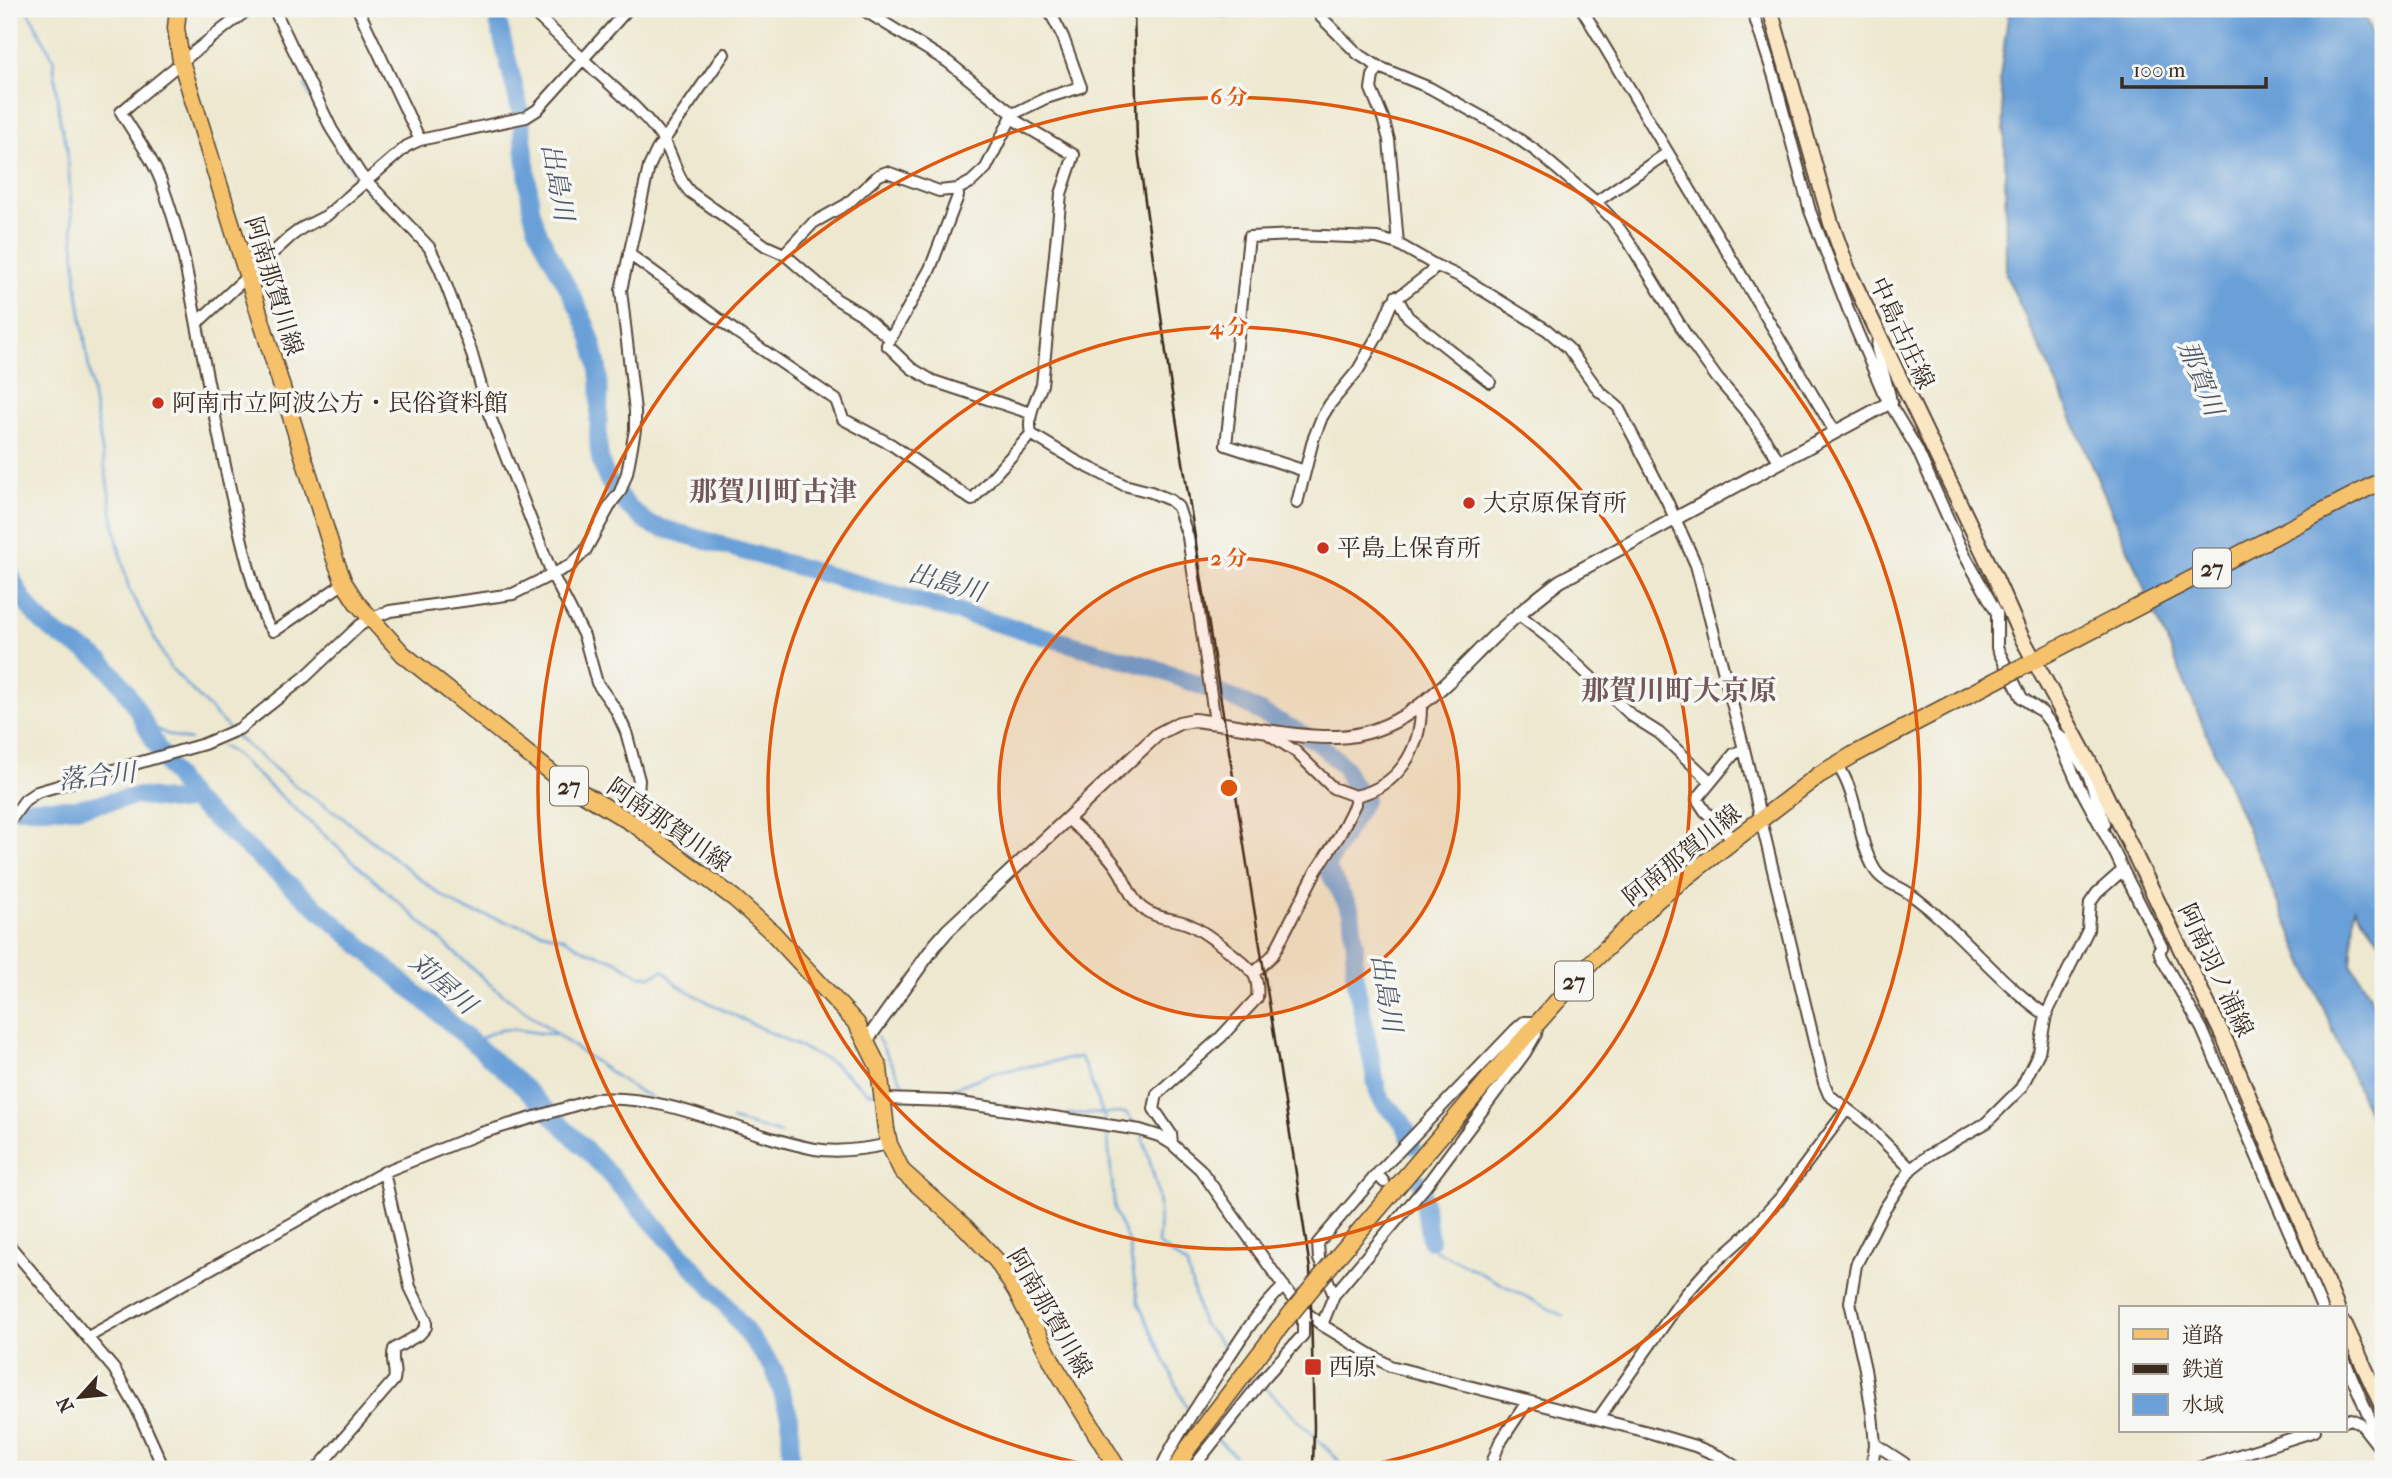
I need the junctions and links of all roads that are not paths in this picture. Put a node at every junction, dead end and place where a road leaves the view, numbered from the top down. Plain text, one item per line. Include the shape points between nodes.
1 (177, 9) edge
2 (249, 9) edge
3 (274, 9) edge
4 (358, 9) edge
5 (530, 9) edge
6 (628, 9) edge
7 (862, 9) edge
8 (1062, 9) edge
9 (1213, 9) edge
10 (1222, 9) edge
11 (1316, 9) edge
12 (1582, 9) edge
13 (1752, 9) edge
14 (1770, 9) edge
15 (1048, 11) edge
16 (724, 54) dead end
17 (583, 59) junction
18 (181, 61) junction
19 (1379, 68) junction
20 (1012, 116) junction
21 (420, 140) junction
22 (664, 140) junction
23 (1667, 153) junction
24 (363, 184) junction
25 (958, 189) junction
26 (1596, 202) junction
27 (1398, 244) junction
28 (629, 254) junction
29 (784, 254) junction
30 (1435, 265) junction
31 (248, 277) junction
32 (1396, 296) junction
33 (197, 323) junction
34 (1878, 337) junction
35 (889, 338) junction
36 (1490, 382) dead end
37 (1891, 402) junction
38 (1030, 413) junction
39 (1835, 432) junction
40 (1031, 434) junction
41 (1780, 462) junction
42 (1305, 471) junction
43 (2383, 480) edge
44 (1297, 503) dead end
45 (1674, 519) junction
46 (550, 577) junction
47 (344, 583) junction
48 (1518, 614) junction
49 (370, 619) junction
50 (2038, 659) junction
51 (1420, 707) junction
52 (1215, 722) junction
53 (1262, 730) junction
54 (2055, 732) junction
55 (1744, 749) junction
56 (1837, 764) junction
57 (2091, 772) junction
58 (1710, 781) junction
59 (1355, 796) junction
60 (1067, 818) junction
61 (1761, 821) junction
62 (9, 822) edge
63 (640, 822) junction
64 (1734, 841) junction
65 (2117, 857) junction
66 (2123, 870) junction
67 (1254, 973) junction
68 (2046, 1015) junction
69 (1538, 1022) junction
70 (867, 1040) junction
71 (884, 1099) junction
72 (1847, 1109) junction
73 (890, 1144) junction
74 (1172, 1144) junction
75 (1911, 1169) junction
76 (384, 1172) junction
77 (9, 1245) edge
78 (1284, 1286) junction
79 (1334, 1295) junction
80 (2321, 1306) edge
81 (2336, 1306) edge
82 (1303, 1310) junction
83 (1322, 1325) junction
84 (2346, 1327) edge
85 (88, 1337) junction
86 (2346, 1363) edge
87 (1527, 1402) junction
88 (2383, 1408) edge
89 (1598, 1419) junction
90 (2346, 1421) edge
91 (2312, 1432) edge
92 (1875, 1444) junction
93 (2383, 1450) edge
94 (164, 1469) edge
95 (317, 1469) edge
96 (1118, 1469) edge
97 (1161, 1469) edge
98 (1176, 1469) edge
99 (1192, 1469) edge
100 (1490, 1469) edge
101 (1739, 1469) edge
102 (1872, 1469) edge
103 (1908, 1469) edge
104 (2195, 1469) edge

1 - 18 main road, 阿南那賀川線 / 27
2 - 18 street
3 - 24 street
4 - 21 street
5 - 17 street
6 - 17 street
7 - 20 street via 948,62
8 - 15 street
9 - 10 street
11 - 19 street via 1358,54
12 - 23 street
13 - 37 street via 1810,211 1855,327
14 - 34 main road, 中島古庄線 via 1831,223
15 - 20 street via 1081,87
16 - 22 street
17 - 21 street via 537,110
17 - 22 street
18 - 31 main road, 阿南那賀川線 / 27
18 - 33 street via 121,112 162,183
19 - 26 street via 1430,88 1504,129
19 - 27 street via 1371,89 1389,141
20 - 25 street via 986,168
20 - 38 street via 1074,155 1061,194 1042,385
21 - 24 street via 393,156
22 - 28 street via 649,167
22 - 29 street via 681,183 690,192
23 - 26 street
23 - 39 street
24 - 31 street via 326,216 290,237
24 - 46 street via 429,247 440,269
25 - 29 street via 939,191 887,172 847,204 813,223
25 - 35 street via 930,269
26 - 41 street via 1621,231 1688,338
27 - 30 street
27 - 42 street via 1377,238 1248,237 1226,444
28 - 40 street via 836,400 843,419 892,445 972,500
28 - 46 street via 621,289 635,411 627,473 585,551
29 - 35 street
30 - 32 street
30 - 45 street via 1507,304 1568,348 1599,391 1618,407
31 - 33 street
31 - 47 main road, 阿南那賀川線 / 27
32 - 36 street via 1408,317
32 - 42 street via 1358,370 1322,417
33 - 47 street via 243,541 260,611 270,629 279,628
34 - 37 street
34 - 50 main road, 中島古庄線
35 - 38 street via 887,345 933,381
37 - 39 street
37 - 54 street via 1997,613 1997,648 2022,698 2042,712
38 - 40 street
39 - 41 street
40 - 52 street via 1124,485 1151,492 1178,507 1188,537
41 - 45 street
42 - 44 street
43 - 50 main road, 阿南那賀川線 / 27
45 - 48 street via 1560,581
45 - 55 street via 1696,565
46 - 49 street via 513,594 390,611
46 - 63 street via 584,636 597,683 626,732 639,780 637,808 645,815
47 - 49 main road, 阿南那賀川線 / 27
48 - 51 street
48 - 58 street
49 - 62 street via 239,729 204,744 37,792
49 - 63 main road, 阿南那賀川線 / 27 via 404,654 559,779
50 - 56 main road, 阿南那賀川線 / 27, bridge
50 - 57 main road, 阿南羽ノ浦線
51 - 53 street via 1368,733 1339,737
51 - 59 street via 1416,741 1399,772 1385,786
52 - 53 street
52 - 60 street via 1194,720 1158,734
53 - 59 street via 1295,751 1333,788
54 - 57 street
54 - 65 street
55 - 58 street
55 - 61 street
56 - 61 main road, 阿南那賀川線 / 27
56 - 68 street via 1853,794 1876,873 1909,893 2013,991
57 - 65 street
57 - 81 main road, 阿南羽ノ浦線 via 2226,1042
58 - 64 street via 1698,799
59 - 67 street via 1339,836 1315,871 1273,955
60 - 67 street via 1116,866 1142,908 1197,928
60 - 70 street via 935,944
61 - 64 main road, 阿南那賀川線 / 27
61 - 72 street via 1824,1083 1829,1095
63 - 70 main road, 阿南那賀川線 / 27 via 772,932
64 - 69 main road, 阿南那賀川線 / 27 via 1657,900
65 - 66 street
66 - 68 street via 2090,902 2088,930
66 - 80 street via 2162,947 2161,957 2202,1029
67 - 74 street via 1257,998 1157,1094 1154,1109 1171,1133
68 - 75 street via 2039,1052 2021,1088 1986,1123
69 - 79 street via 1525,1053 1422,1191 1405,1202
69 - 79 street via 1524,1022 1515,1030 1318,1243 1319,1259
69 - 98 main road, 阿南那賀川線 / 27, bridge via 1279,1328
70 - 71 main road, 阿南那賀川線 / 27 via 879,1068
71 - 73 main road, 阿南那賀川線 / 27
71 - 74 street via 948,1101 1140,1130
72 - 75 street
72 - 89 street via 1781,1197 1685,1295
73 - 76 street via 818,1149 640,1100 613,1098 583,1102 481,1133
73 - 96 main road, 阿南那賀川線 / 27 via 902,1171 998,1261
74 - 78 street via 1200,1169
75 - 92 street via 1885,1208 1852,1280 1850,1302
76 - 85 street
76 - 95 street via 410,1287 426,1327 394,1349 394,1380
77 - 85 street
78 - 82 street
78 - 97 street via 1269,1300 1192,1414
79 - 83 street
82 - 83 street
82 - 99 street via 1303,1335
83 - 87 street via 1390,1366
84 - 88 main road
85 - 94 street via 126,1388
86 - 93 street
87 - 89 street
87 - 100 street via 1499,1444
89 - 101 street via 1695,1446
90 - 93 street via 2360,1423
91 - 104 street
92 - 102 street
92 - 103 street

